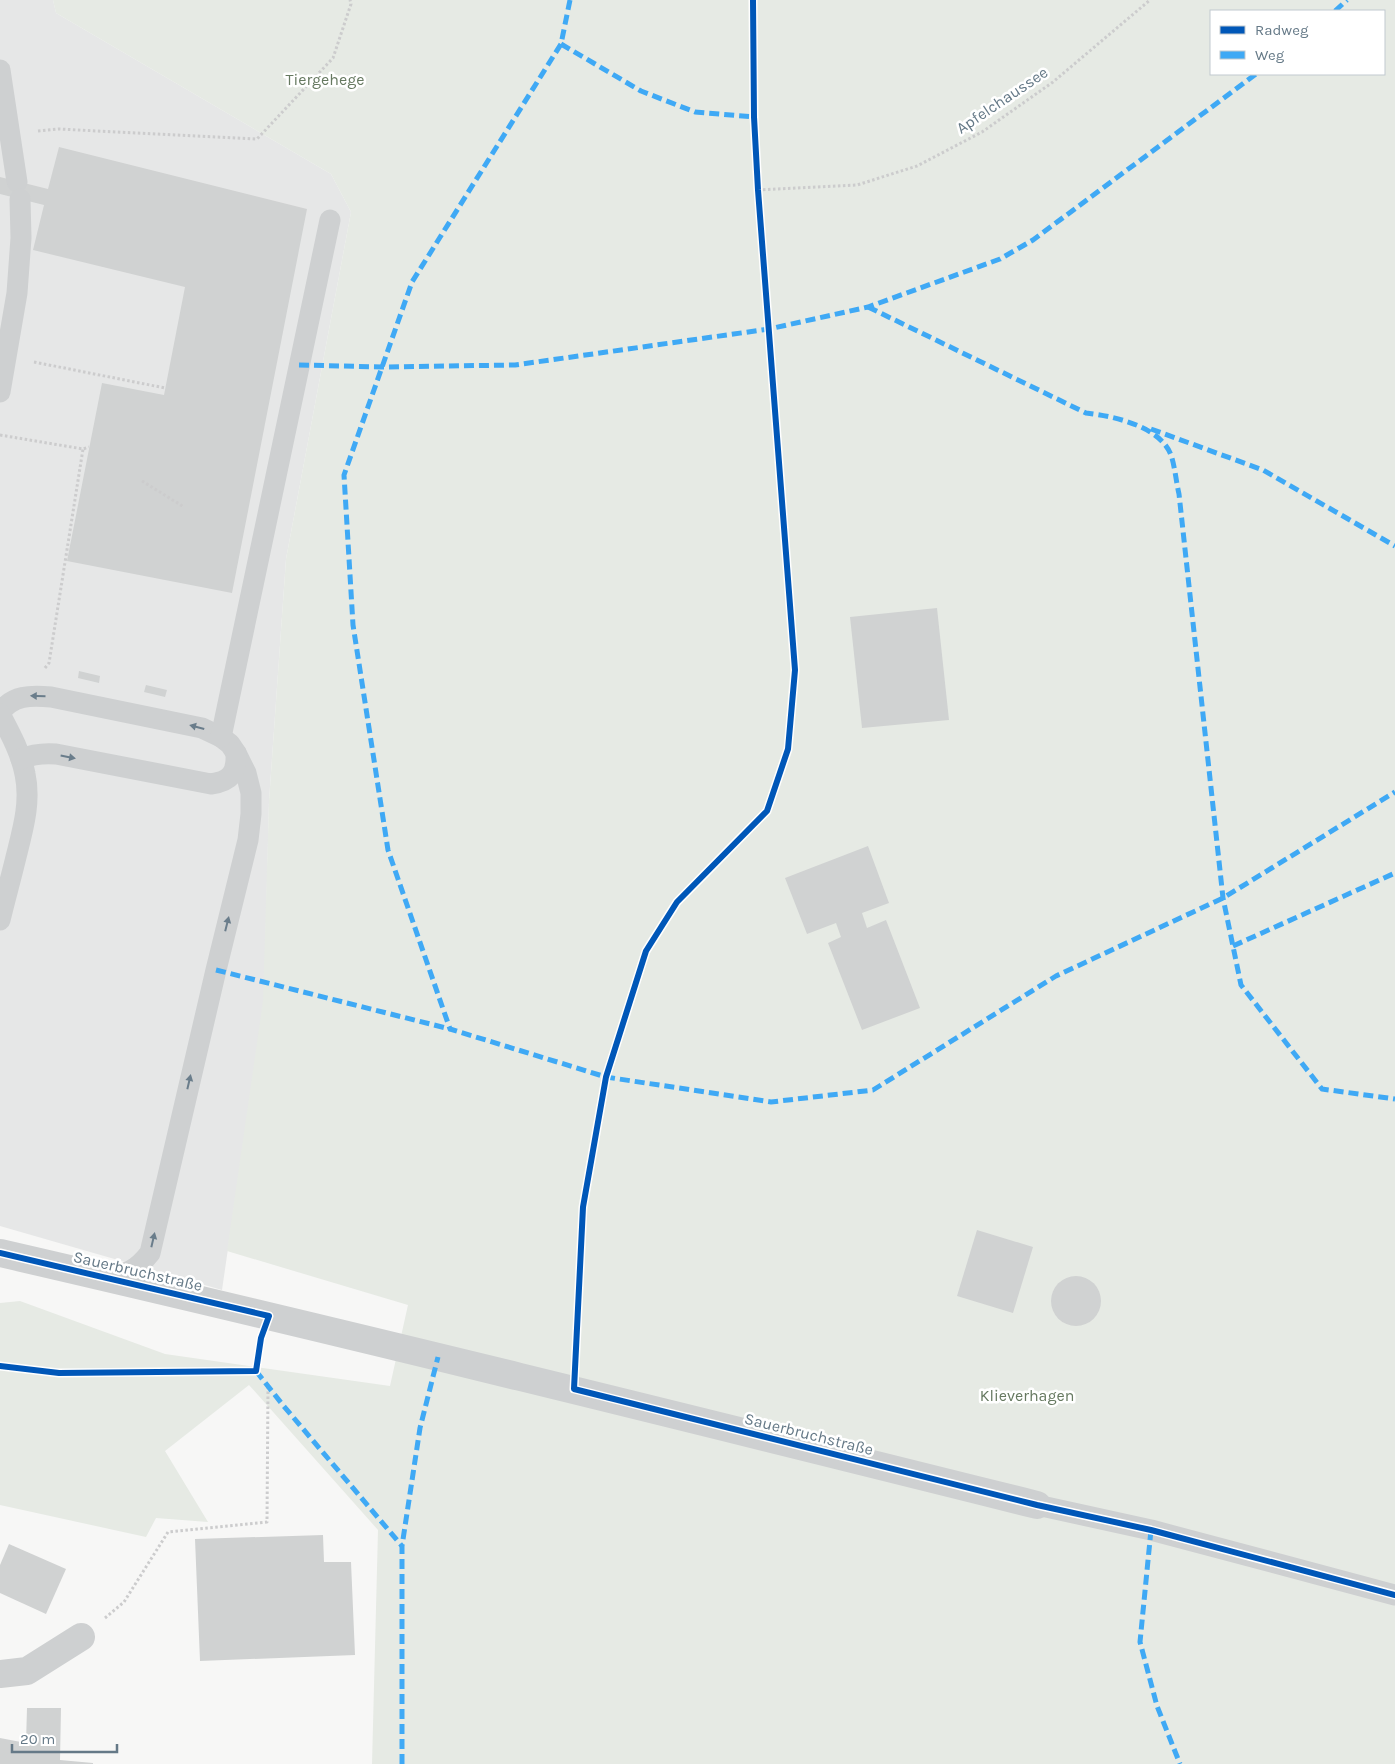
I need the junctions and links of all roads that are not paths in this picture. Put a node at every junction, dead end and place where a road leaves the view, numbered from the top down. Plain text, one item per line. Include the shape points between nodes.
1 (0, 70) edge
2 (330, 220) dead end
3 (0, 392) edge
4 (0, 713) edge
5 (221, 737) junction
6 (236, 753) junction
7 (21, 759) junction
8 (0, 920) edge
9 (0, 1253) edge
10 (105, 1278) junction
11 (1037, 1505) joint
12 (1395, 1595) edge
13 (81, 1637) road end
14 (0, 1674) edge

1 - 3 lane via 18,190 21,238 17,293
2 - 5 lane
5 -> 4 lane via 202,728 51,697 20,698 4,706
4 - 7 lane
5 - 6 lane
7 -> 6 lane via 42,753 56,754 211,784 223,782 233,774
10 -> 6 lane via 132,1271 150,1253 248,840 251,793
7 - 8 lane via 26,775 27,815
9 - 10 street, Sauerbruchstraße
10 - 11 street, Sauerbruchstraße via 593,1394
11 - 12 lane via 1151,1530
13 - 14 street via 27,1671

